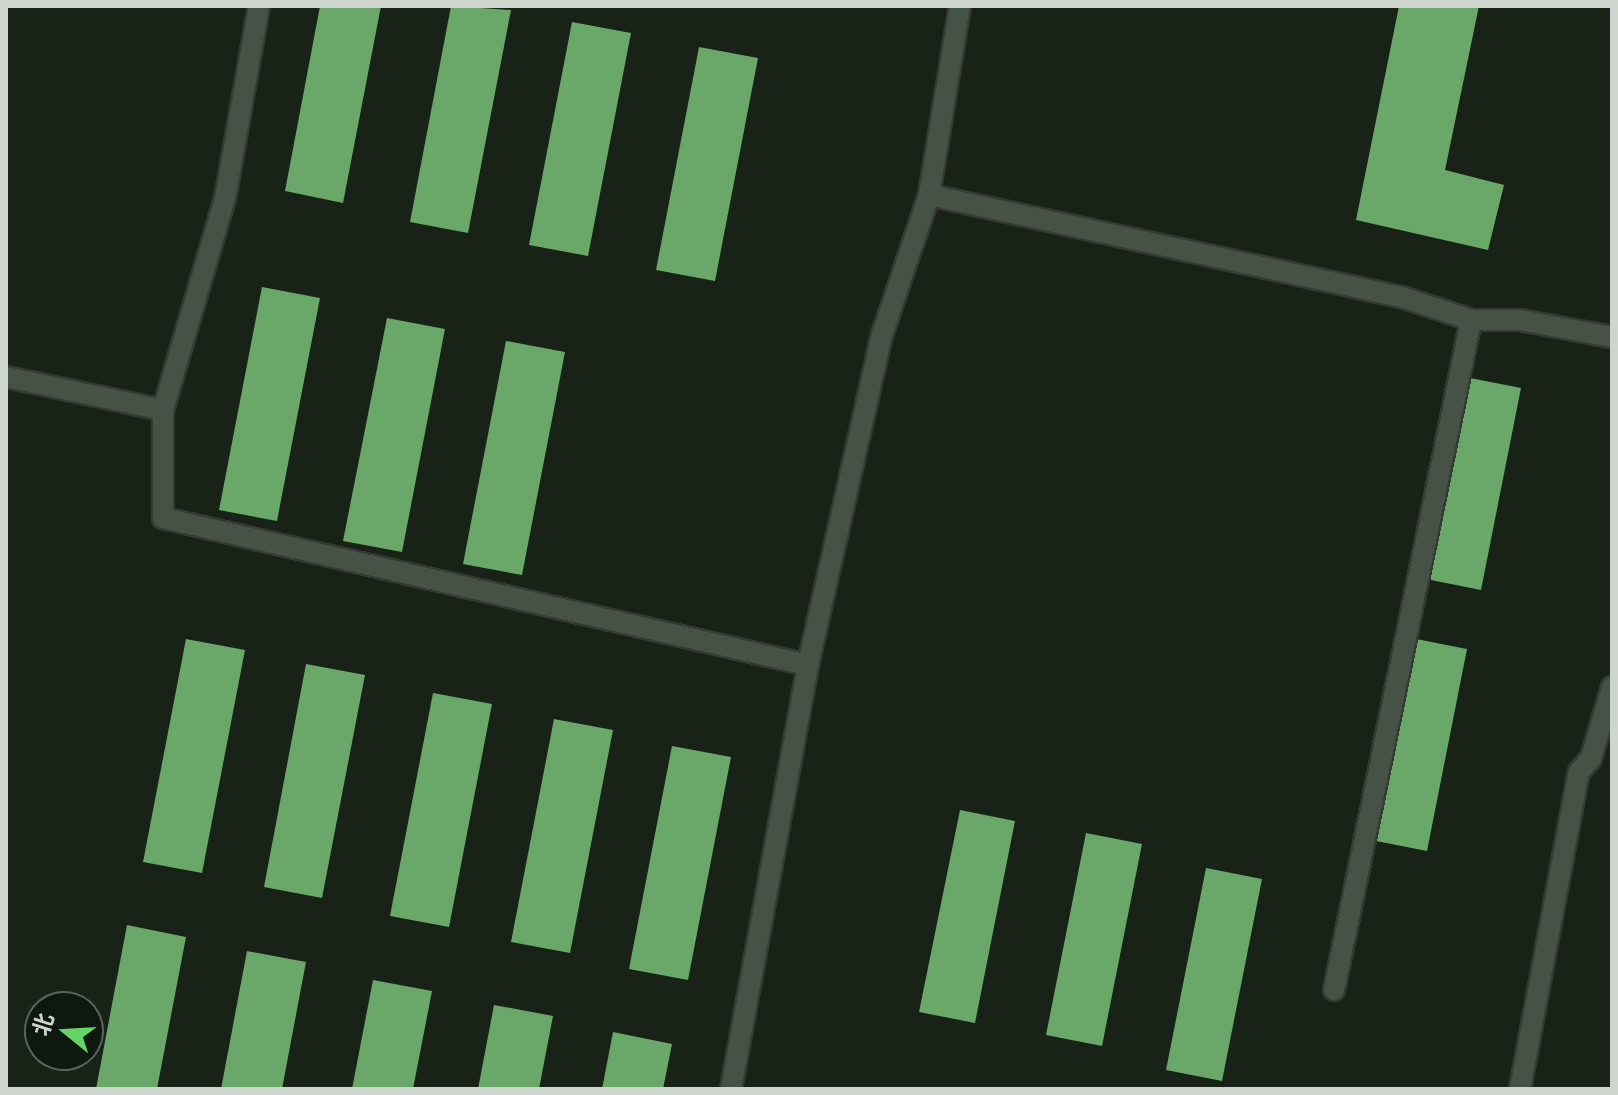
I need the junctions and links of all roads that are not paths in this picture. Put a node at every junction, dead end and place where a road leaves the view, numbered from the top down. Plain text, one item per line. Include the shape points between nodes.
1 (259, 6) edge
2 (960, 6) edge
3 (929, 195) junction
4 (1471, 320) junction
5 (1612, 337) edge
6 (6, 377) edge
7 (163, 410) junction
8 (808, 665) junction
9 (1612, 687) edge
10 (1334, 990) dead end
11 (731, 1089) edge
12 (1520, 1089) edge

1 - 7 street via 225,198
2 - 3 street
3 - 4 street via 1405,298
3 - 8 street via 882,335
4 - 5 street via 1520,320
4 - 10 street
6 - 7 street
7 - 8 street via 163,518 181,526
8 - 11 street
9 - 12 street via 1591,758 1579,772

